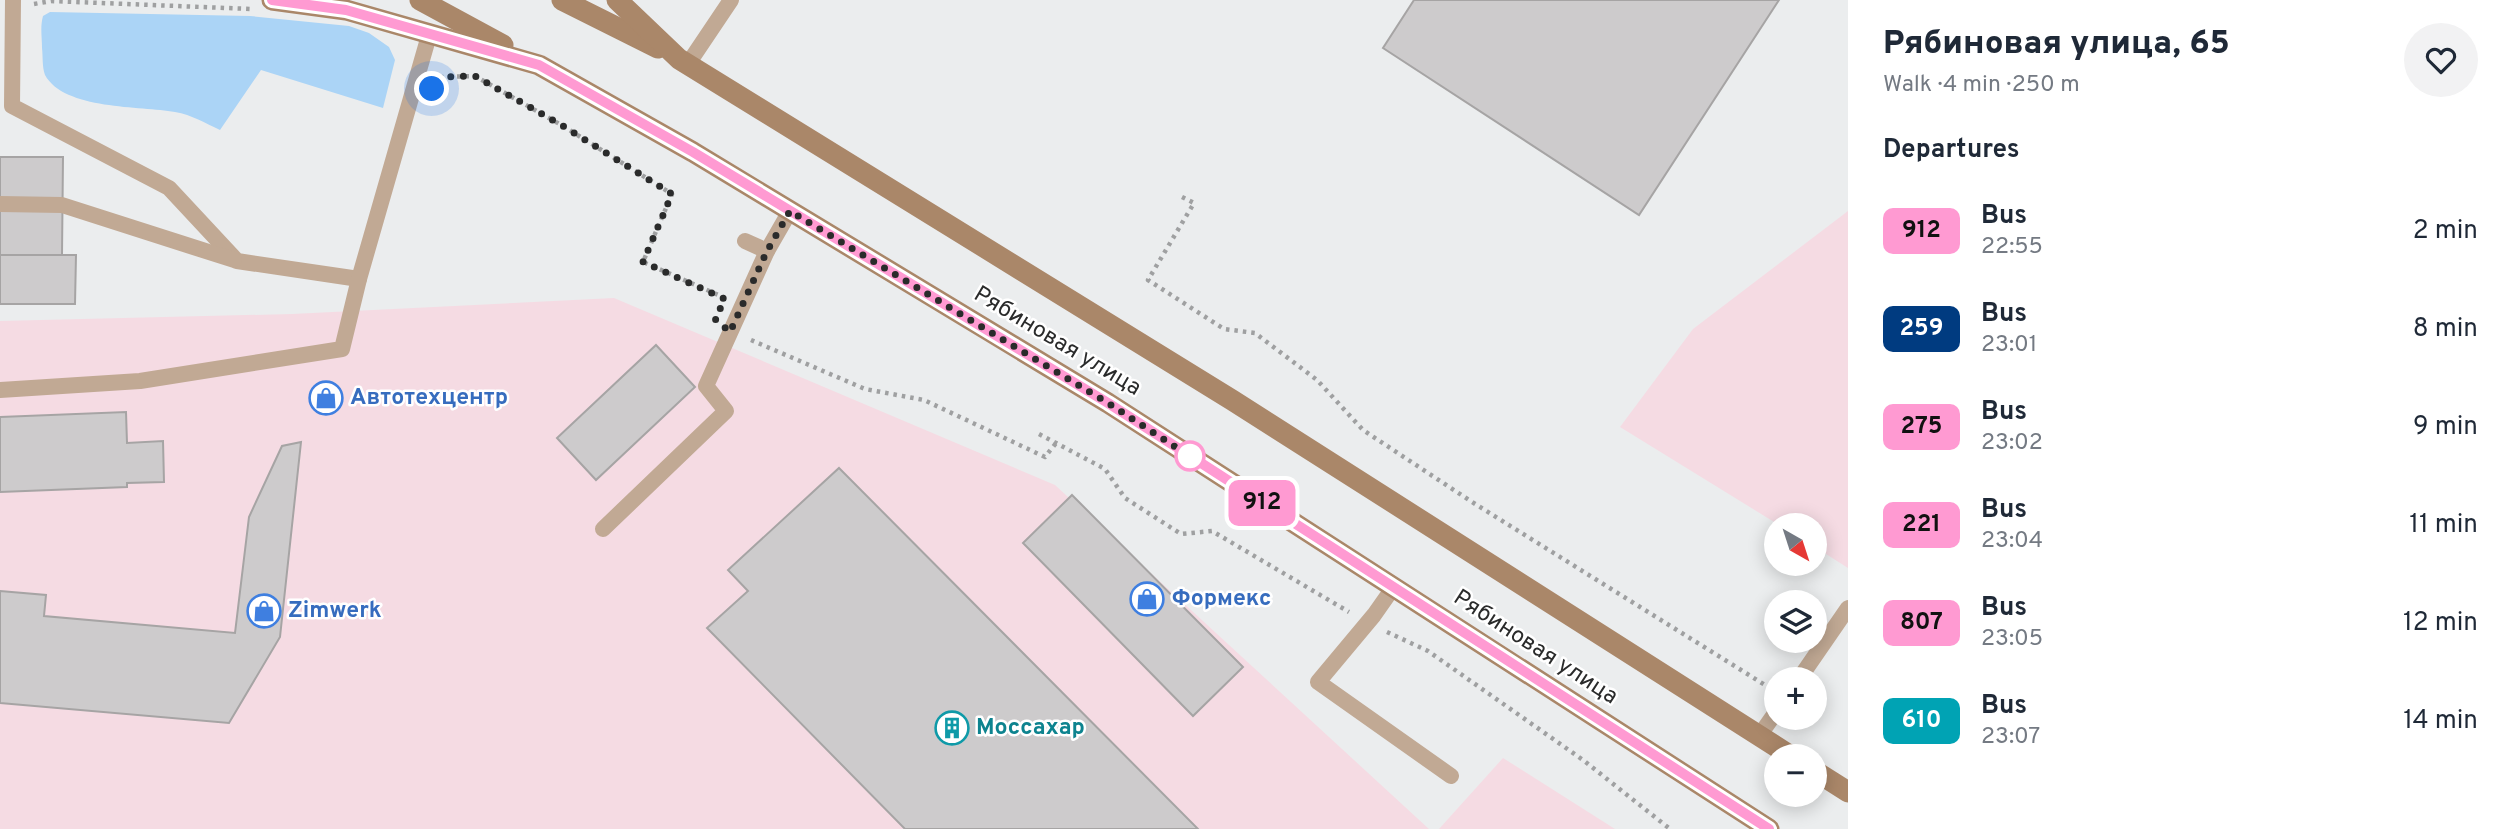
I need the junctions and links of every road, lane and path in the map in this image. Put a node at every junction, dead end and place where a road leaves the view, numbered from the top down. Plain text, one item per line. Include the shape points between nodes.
1 (420, 0) edge
2 (562, 0) edge
3 (731, 0) edge
4 (621, 2) edge
5 (13, 3) edge
6 (269, 5) edge
7 (430, 32) junction
8 (683, 61) junction
9 (539, 65) junction
10 (412, 98) junction
11 (6, 110) edge
12 (1182, 197) dead end
13 (0, 204) edge
14 (790, 211) junction
15 (745, 241) dead end
16 (767, 251) junction
17 (237, 261) junction
18 (359, 279) junction
19 (730, 332) junction
20 (0, 390) edge
21 (1039, 434) dead end
22 (1056, 443) junction
23 (603, 529) dead end
24 (1392, 588) junction
25 (1848, 608) edge
26 (1367, 623) junction
27 (1807, 667) edge
28 (1764, 684) edge
29 (1764, 729) edge
30 (1759, 736) junction
31 (1772, 744) edge
32 (1451, 776) dead end
33 (1827, 779) edge
34 (1848, 792) edge
35 (1670, 829) edge
36 (1769, 829) edge

1 - 9 main road
2 - 8 main road
3 - 8 lane
4 - 8 main road, Рябиновая улица
5 - 6 path
5 - 11 lane
6 - 7 main road, Рябиновая улица via 346,10
7 - 9 main road, Рябиновая улица
7 - 10 lane
8 - 30 main road, Рябиновая улица via 1243,408
9 - 14 main road, Рябиновая улица
10 - 18 lane
10 - 19 path via 424,101 440,77 475,76 672,194 643,262 725,299 715,319
11 - 17 lane via 169,188
12 - 28 path via 1194,203 1148,280 1224,329 1255,332 1317,380 1363,430
13 - 17 lane via 62,205
14 - 16 lane
14 - 24 main road, Рябиновая улица via 1108,403
15 - 16 lane
16 - 19 lane
17 - 18 lane
18 - 20 lane via 342,349 139,381
19 - 22 path via 865,389 924,400 1045,457
19 - 23 lane via 706,386 726,411
21 - 22 path
22 - 26 path via 1105,469 1125,498 1181,534 1212,531
24 - 26 lane
24 - 36 main road, Рябиновая улица
25 - 27 lane
26 - 32 lane via 1318,682
26 - 35 path via 1427,651 1583,760
29 - 30 lane
30 - 31 main road, Рябиновая улица
33 - 34 main road

